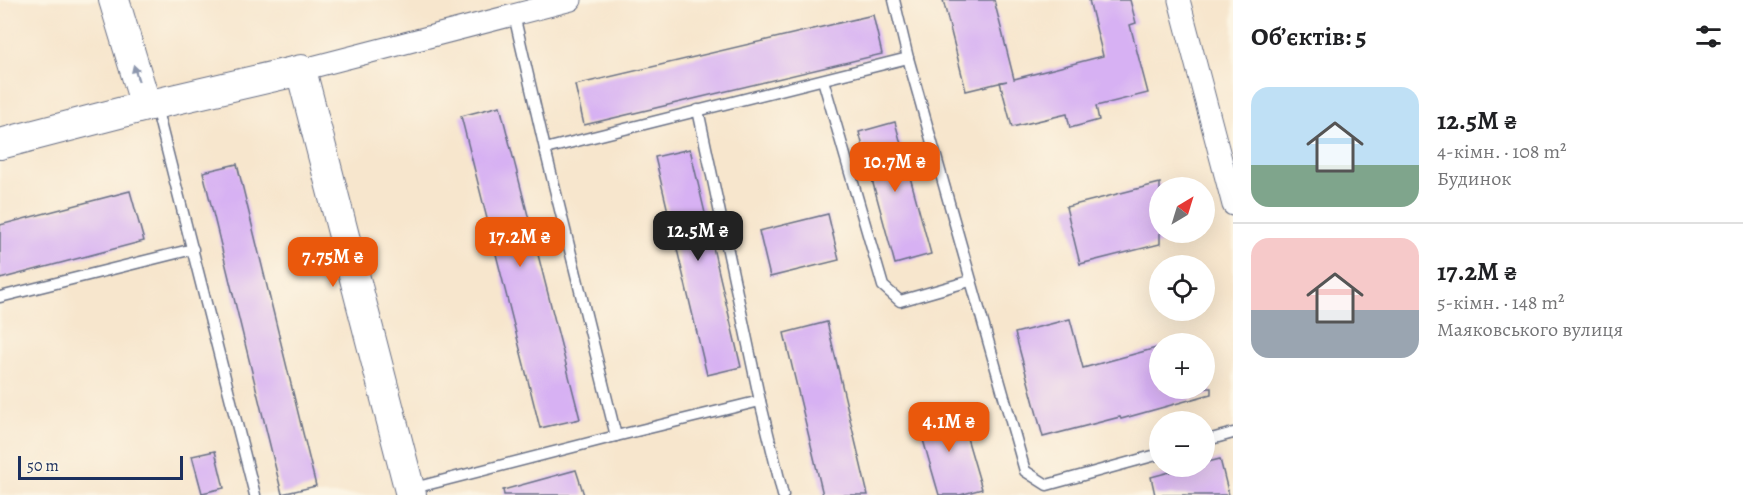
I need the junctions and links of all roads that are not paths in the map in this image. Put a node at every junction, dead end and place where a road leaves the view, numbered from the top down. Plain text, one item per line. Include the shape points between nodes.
1 (114, 0) edge
2 (572, 0) edge
3 (894, 0) edge
4 (1179, 0) edge
5 (547, 3) edge
6 (514, 15) junction
7 (908, 58) junction
8 (301, 70) junction
9 (823, 80) junction
10 (151, 105) junction
11 (698, 110) junction
12 (0, 144) edge
13 (545, 148) junction
14 (1233, 205) edge
15 (193, 249) junction
16 (970, 281) junction
17 (0, 297) edge
18 (760, 400) junction
19 (1233, 433) edge
20 (616, 436) junction
21 (1215, 438) edge
22 (1149, 457) edge
23 (411, 492) edge
24 (255, 495) edge
25 (783, 495) edge

10 -> 1 main road
2 - 5 street
3 - 7 lane
4 - 14 street
5 - 6 street
6 - 8 street
6 - 13 lane
7 - 9 lane
7 - 16 lane
8 - 10 main road
8 - 23 main road
9 - 11 lane
9 - 16 lane via 883,286 900,302
10 - 12 main road
10 - 15 lane
11 - 13 lane
11 - 18 lane
13 - 20 lane
15 - 17 lane
15 - 24 lane
16 - 22 lane via 1025,471 1047,485
18 - 20 lane
18 - 25 lane
19 - 21 lane
20 - 23 lane

